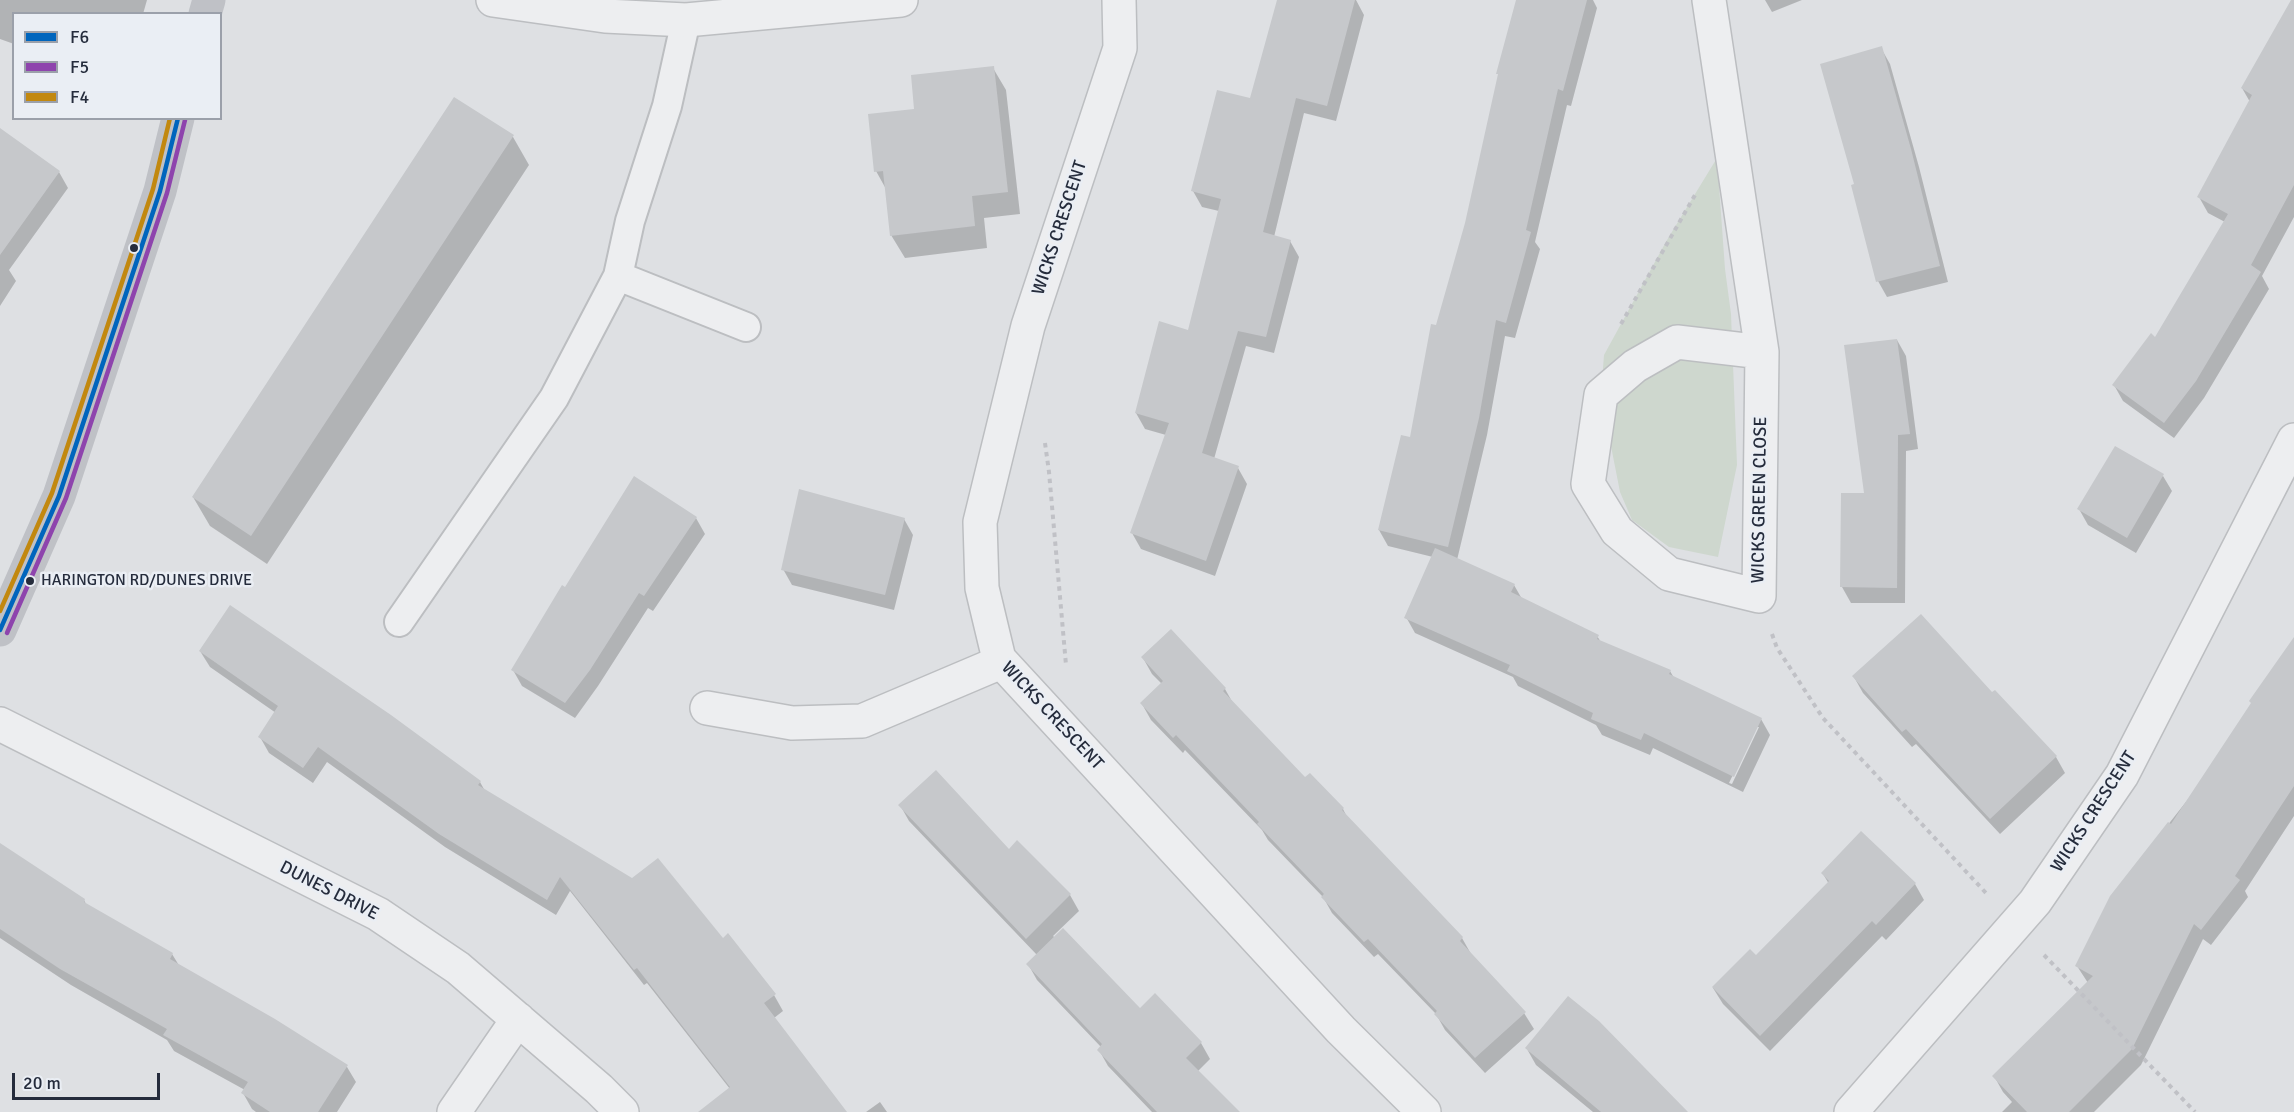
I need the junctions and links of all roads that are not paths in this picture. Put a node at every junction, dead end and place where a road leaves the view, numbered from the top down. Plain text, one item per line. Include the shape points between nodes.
1 (493, 0) edge
2 (901, 0) edge
3 (1119, 0) edge
4 (1709, 0) edge
5 (686, 20) junction
6 (178, 120) edge
7 (618, 276) junction
8 (746, 327) dead end
9 (1762, 352) junction
10 (2294, 440) edge
11 (399, 622) dead end
12 (0, 630) edge
13 (1001, 662) junction
14 (707, 708) dead end
15 (0, 724) edge
16 (518, 1019) junction
17 (454, 1112) edge
18 (622, 1112) edge
19 (1424, 1112) edge
20 (1851, 1112) edge

1 - 5 street via 605,16
2 - 5 street
3 - 13 street, WICKS CRESCENT via 1120,48 1028,326 980,522 982,588
4 - 9 street, WICKS GREEN CLOSE
5 - 7 lane via 667,106 630,220
6 - 12 street via 160,191 59,496
7 - 8 lane
7 - 11 lane via 554,398
9 - 9 street, WICKS GREEN CLOSE via 1759,596 1669,574 1617,531 1588,484 1601,395 1635,366 1677,342
10 - 20 street, WICKS CRESCENT via 2122,775 2035,902
13 - 14 street via 862,721 792,723
13 - 19 street, WICKS CRESCENT via 1341,1029
15 - 16 street, DUNES DRIVE via 378,914 458,968
16 - 17 street
16 - 18 street, DUNES DRIVE

